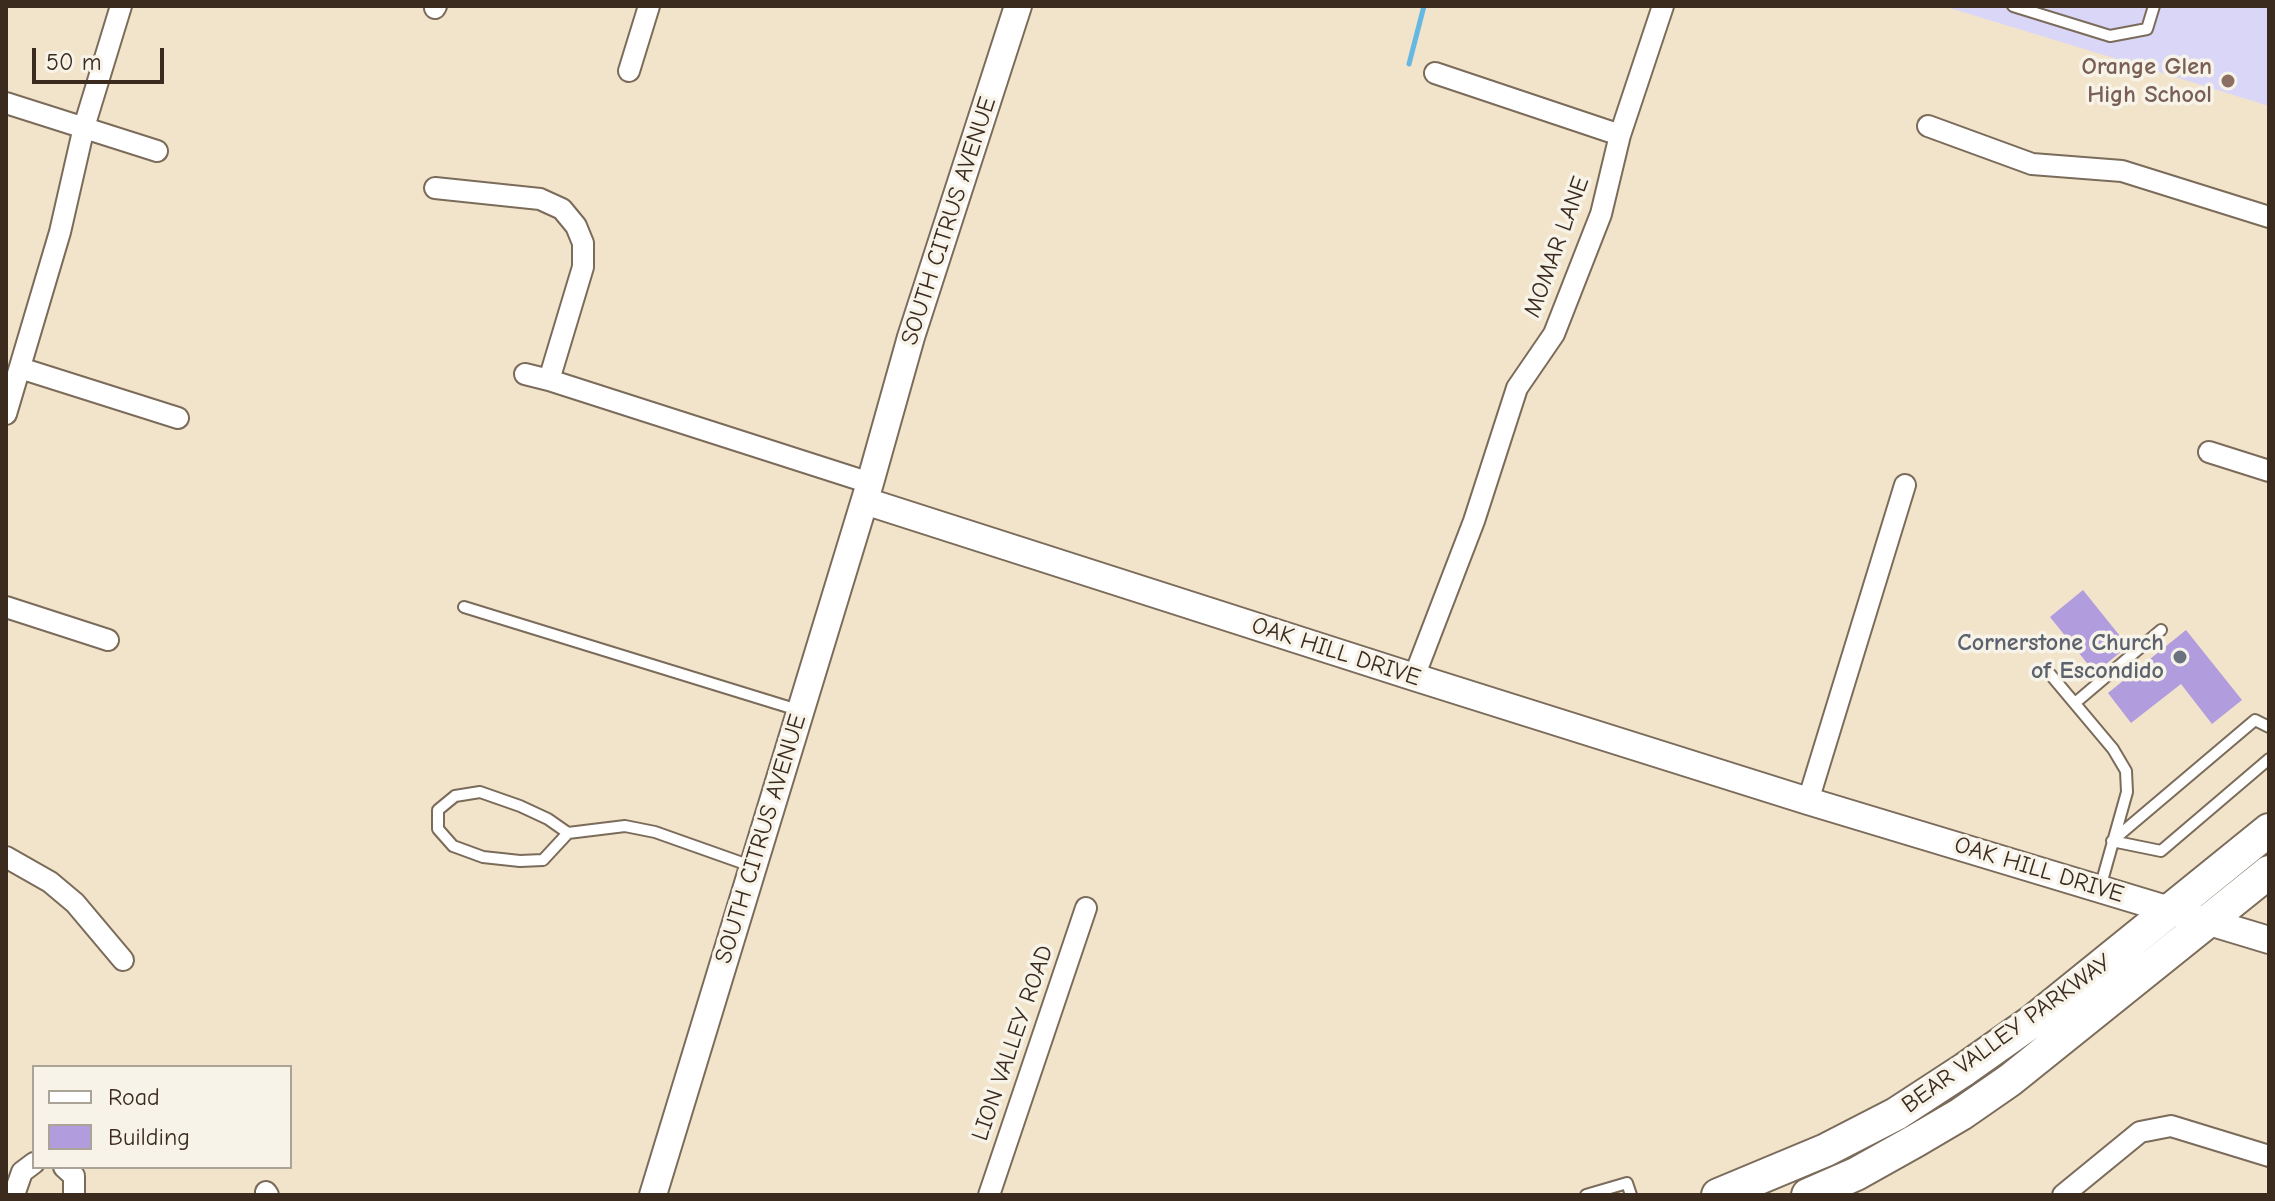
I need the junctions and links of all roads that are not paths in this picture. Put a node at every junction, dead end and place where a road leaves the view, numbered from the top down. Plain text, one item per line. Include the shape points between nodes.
1 (121, 6) edge
2 (649, 6) edge
3 (1018, 6) edge
4 (1663, 6) edge
5 (2013, 6) edge
6 (2154, 6) edge
7 (629, 71) dead end
8 (1435, 73) dead end
9 (6, 103) edge
10 (1928, 126) dead end
11 (84, 127) junction
12 (1620, 135) junction
13 (157, 151) dead end
14 (435, 188) dead end
15 (2269, 217) edge
16 (20, 368) junction
17 (525, 374) dead end
18 (549, 380) junction
19 (6, 414) edge
20 (178, 418) dead end
21 (2209, 452) dead end
22 (2269, 471) edge
23 (1905, 485) dead end
24 (868, 492) junction
25 (6, 607) edge
26 (464, 607) dead end
27 (2161, 630) dead end
28 (108, 640) dead end
29 (2050, 674) dead end
30 (1414, 677) junction
31 (2075, 703) junction
32 (800, 711) junction
33 (2269, 727) edge
34 (2269, 759) edge
35 (1808, 801) junction
36 (2269, 830) edge
37 (568, 833) junction
38 (2112, 841) junction
39 (6, 857) edge
40 (752, 867) junction
41 (2269, 872) edge
42 (2100, 888) junction
43 (1086, 908) dead end
44 (2172, 910) junction
45 (2209, 921) junction
46 (2269, 940) edge
47 (123, 960) dead end
48 (2269, 1156) edge
49 (32, 1164) edge
50 (66, 1169) edge
51 (14, 1195) edge
52 (74, 1195) edge
53 (653, 1195) edge
54 (989, 1195) edge
55 (1586, 1195) edge
56 (1631, 1195) edge
57 (1718, 1195) edge
58 (1808, 1195) edge
59 (2063, 1195) edge

1 - 11 street
2 - 7 street
3 - 24 street, SOUTH CITRUS AVENUE via 911,337
4 - 12 street, MOMAR LANE
5 - 6 lane via 2110,36 2147,29
8 - 12 street
9 - 11 street
10 - 15 street via 2032,164 2122,171
11 - 13 street
11 - 16 street
12 - 30 street, MOMAR LANE via 1601,214 1554,334 1517,388 1474,521
14 - 18 street via 540,199 562,209 576,226 583,243 583,267
16 - 19 street
16 - 20 street
17 - 18 street
18 - 24 street
21 - 22 street
23 - 35 street
24 - 30 street, OAK HILL DRIVE
24 - 32 street, SOUTH CITRUS AVENUE
25 - 28 street
26 - 32 lane
27 - 31 lane
29 - 31 lane
30 - 35 street, OAK HILL DRIVE
31 - 38 lane via 2126,771 2127,792
32 - 40 street, SOUTH CITRUS AVENUE
33 - 38 lane via 2255,720
34 - 38 lane via 2161,851
35 - 42 street, OAK HILL DRIVE
36 - 44 main road, BEAR VALLEY PARKWAY
37 - 37 lane via 548,819 480,792 455,796 438,810 438,829 453,846 483,857 543,860
37 - 40 lane via 625,826
38 - 42 lane
39 - 47 street via 75,903
40 - 53 street, SOUTH CITRUS AVENUE
41 - 45 main road, BEAR VALLEY PARKWAY
42 - 44 street, OAK HILL DRIVE
43 - 54 street, LION VALLEY ROAD
44 - 45 street, OAK HILL DRIVE
44 - 57 main road, BEAR VALLEY PARKWAY via 2033,1021 1896,1114
45 - 46 street, OAK HILL DRIVE
45 - 58 main road, BEAR VALLEY PARKWAY via 1998,1089 1856,1174
48 - 59 street via 2171,1126 2140,1132
49 - 51 street via 22,1172
50 - 52 street via 74,1176
55 - 56 lane via 1627,1183

